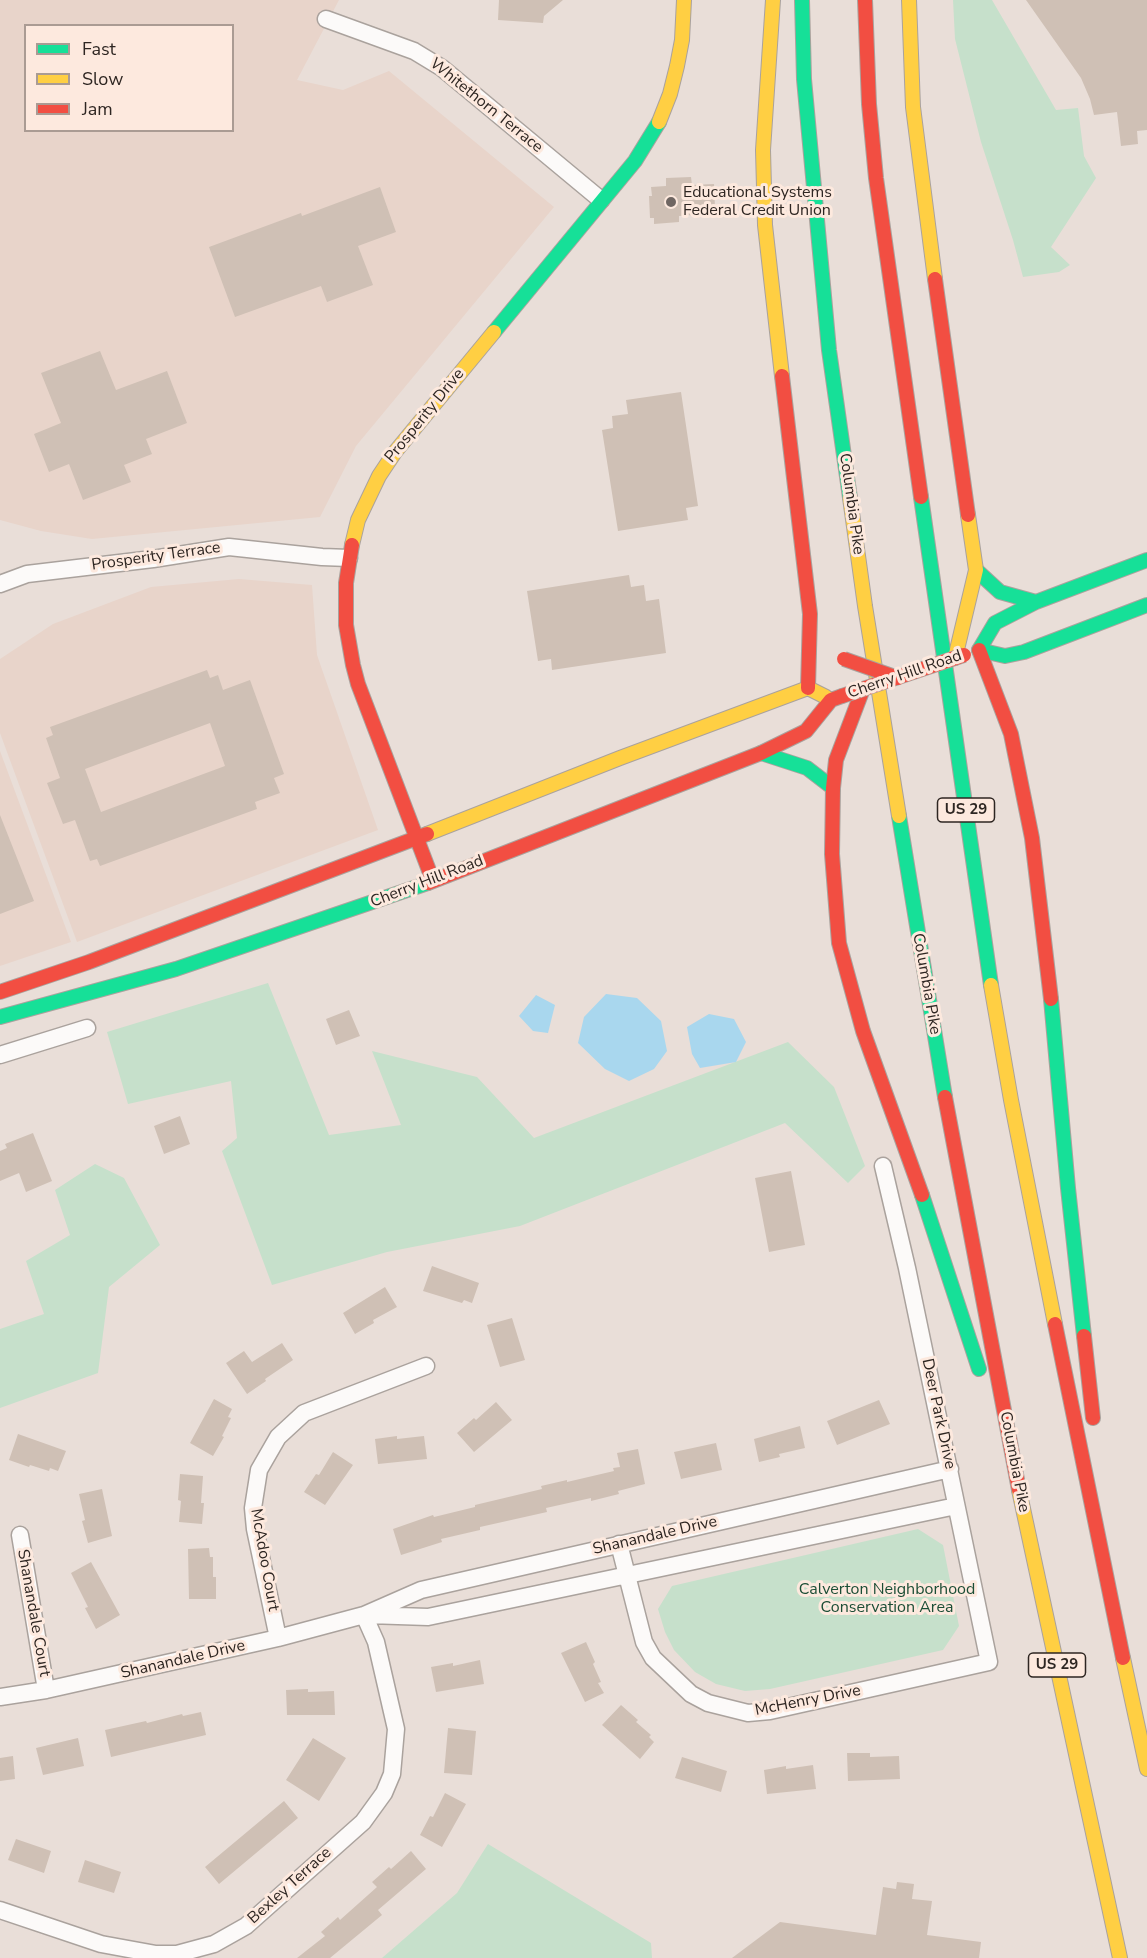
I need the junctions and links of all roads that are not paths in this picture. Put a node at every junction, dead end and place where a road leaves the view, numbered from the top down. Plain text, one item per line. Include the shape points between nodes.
1 (684, 0) edge
2 (773, 0) edge
3 (802, 0) edge
4 (865, 0) edge
5 (909, 0) edge
6 (326, 19) dead end
7 (601, 201) junction
8 (349, 558) junction
9 (1147, 560) edge
10 (976, 570) junction
11 (0, 584) edge
12 (1036, 602) junction
13 (1147, 605) edge
14 (810, 614) junction
15 (822, 637) dead end
16 (831, 650) dead end
17 (979, 650) junction
18 (959, 656) junction
19 (898, 678) junction
20 (808, 688) junction
21 (863, 690) junction
22 (837, 698) junction
23 (761, 753) junction
24 (833, 788) junction
25 (417, 838) junction
26 (433, 881) junction
27 (0, 992) edge
28 (0, 1017) edge
29 (87, 1028) dead end
30 (0, 1054) edge
31 (883, 1166) dead end
32 (426, 1366) dead end
33 (1095, 1436) dead end
34 (1097, 1460) dead end
35 (950, 1469) junction
36 (1021, 1501) junction
37 (956, 1506) junction
38 (20, 1535) dead end
39 (620, 1544) junction
40 (627, 1576) junction
41 (1113, 1613) junction
42 (364, 1615) junction
43 (278, 1638) junction
44 (989, 1662) joint
45 (46, 1690) junction
46 (0, 1697) edge
47 (1147, 1769) edge
48 (0, 1910) edge
49 (1120, 1958) edge

1 - 7 main road, Prosperity Drive via 682,40 663,115 635,161
2 - 14 main road via 763,150 765,225
3 - 36 main road, Columbia Pike / US 29 via 804,79 829,350 865,606 943,1084
4 - 41 main road, US 29 via 876,178 988,967
5 - 10 main road via 913,107
6 - 7 street, Whitethorn Terrace via 414,51 441,68
7 - 8 main road, Prosperity Drive via 395,452 367,498
8 - 11 street, Prosperity Terrace via 229,547 27,574
8 - 25 main road, Prosperity Drive via 345,608 353,665
9 - 12 main road
10 - 12 main road via 1000,592
10 - 18 main road via 959,639
12 - 17 main road via 995,623
13 - 17 main road via 1024,652 1005,656
14 - 15 main road
14 - 20 main road
16 - 19 main road, bridge via 844,659
17 - 18 main road, Cherry Hill Road
17 - 33 main road via 1011,734 1032,838 1056,1037
18 - 19 main road, Cherry Hill Road, bridge
19 - 21 main road, Cherry Hill Road, bridge
20 - 22 main road, Cherry Hill Road
20 - 25 main road
21 - 22 main road, Cherry Hill Road, bridge
21 - 24 main road via 836,760
22 - 23 main road, Cherry Hill Road via 806,731
23 - 24 main road via 807,768
23 - 26 main road, Cherry Hill Road
24 - 36 main road via 834,896 839,943 850,987 933,1226
25 - 26 main road, Prosperity Drive
25 - 27 main road
26 - 28 main road, Cherry Hill Road via 176,969
29 - 30 street
31 - 35 street, Deer Park Drive
32 - 43 street, McAdoo Court via 304,1413 279,1437 259,1470 253,1508 255,1529
34 - 41 main road
35 - 37 street, Deer Park Drive
35 - 39 street, Shanandale Drive
36 - 49 main road, Columbia Pike / US 29
37 - 40 street, Shanandale Drive
37 - 44 street, Deer Park Drive
38 - 45 street, Shanandale Court
39 - 40 street, McHenry Drive
39 - 42 street, Shanandale Drive via 421,1590
40 - 42 street, Shanandale Drive via 428,1617
40 - 44 street, McHenry Drive via 644,1642 653,1658 691,1694 708,1703 748,1713
41 - 47 main road, US 29
42 - 43 street, Shanandale Drive
42 - 48 street, Bexley Terrace via 376,1642 396,1729 392,1774 363,1822 246,1926 214,1944 156,1954 101,1944
43 - 45 street, Shanandale Drive
45 - 46 street, Shanandale Drive

